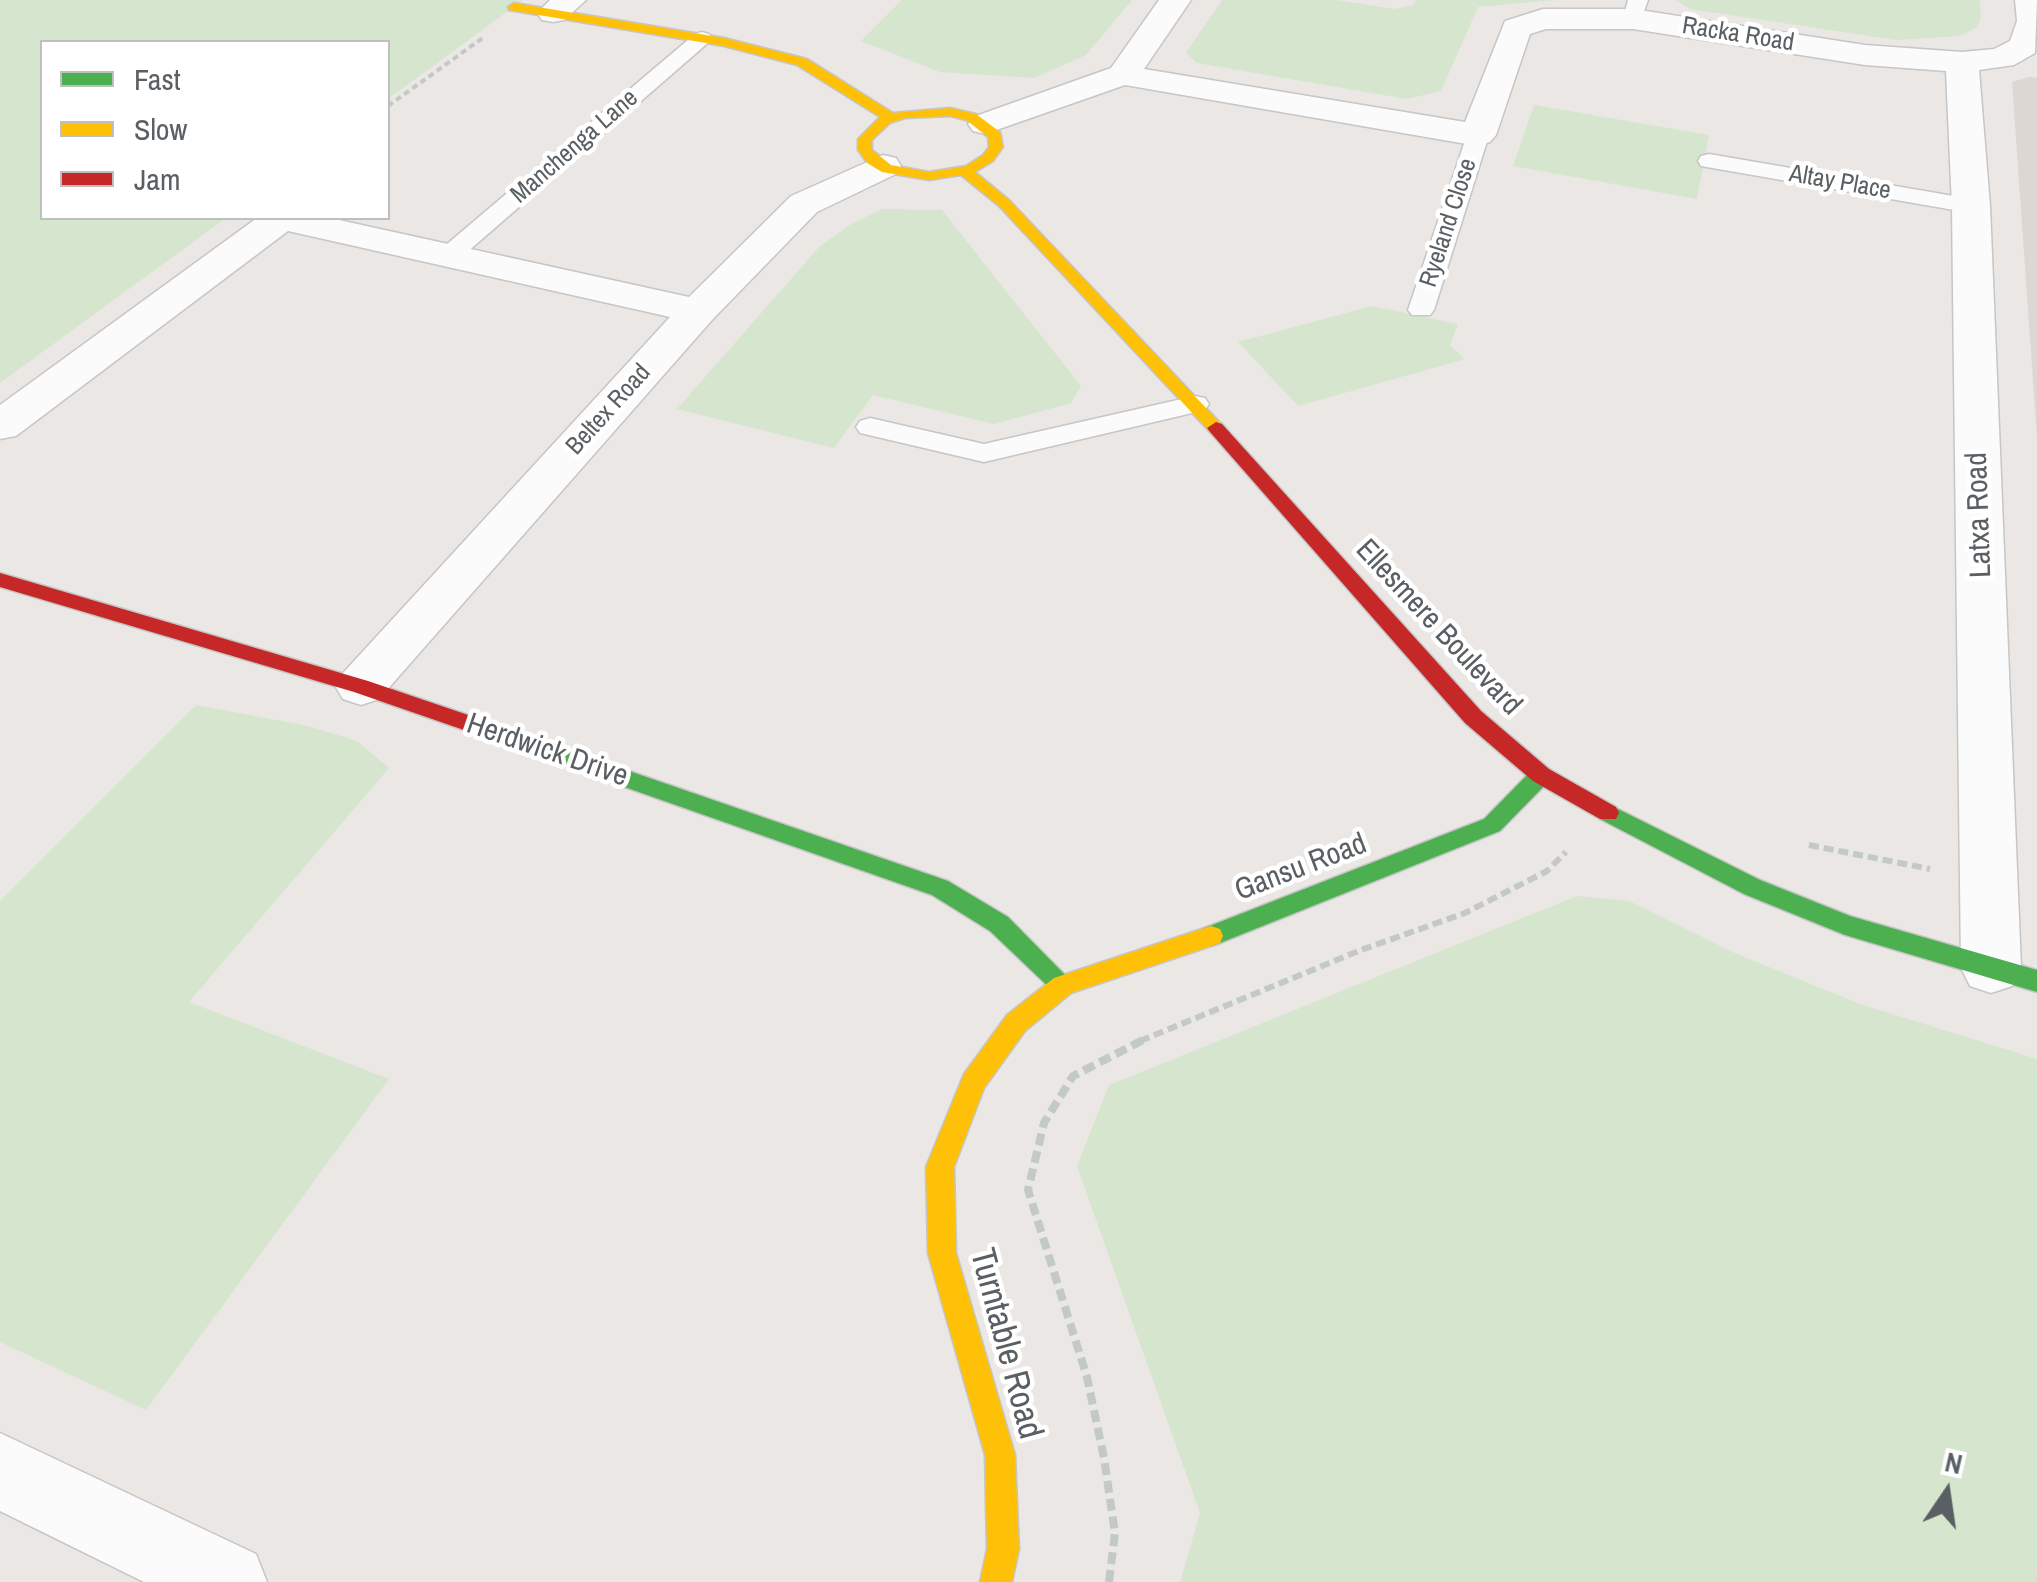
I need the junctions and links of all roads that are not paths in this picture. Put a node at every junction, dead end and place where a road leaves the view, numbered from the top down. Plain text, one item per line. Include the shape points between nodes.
1 (1176, 0) edge
2 (2031, 0) edge
3 (514, 7) dead end
4 (562, 7) edge
5 (1636, 10) edge
6 (702, 38) junction
7 (1962, 62) junction
8 (1124, 75) junction
9 (891, 118) junction
10 (984, 124) junction
11 (1478, 136) junction
12 (1709, 161) dead end
13 (883, 166) junction
14 (968, 169) junction
15 (1971, 206) junction
16 (278, 220) edge
17 (290, 220) edge
18 (448, 255) junction
19 (1421, 310) dead end
20 (698, 311) junction
21 (1195, 404) junction
22 (0, 426) edge
23 (870, 426) dead end
24 (0, 580) edge
25 (362, 686) junction
26 (1541, 774) junction
27 (1991, 968) junction
28 (2037, 980) edge
29 (1063, 985) junction
30 (0, 1472) edge
31 (228, 1582) edge
32 (996, 1582) edge

1 - 8 street
2 - 7 street, Racka Road via 2034,21 2024,46 2002,58
3 - 4 street
4 - 6 street
5 - 7 street, Racka Road via 1865,55
5 - 11 street, Racka Road via 1516,28
6 - 9 street via 802,62
6 - 18 lane, Manchenga Lane
7 - 15 street, Latxa Road
8 - 10 street
8 - 11 street
9 - 10 street via 950,112
9 - 13 street via 864,139 865,150
10 - 14 street via 996,147
11 - 19 lane, Ryeland Close
12 - 15 lane, Altay Place
13 - 14 street via 929,176
13 - 20 street, Beltex Road via 804,204
14 - 21 street, Ellesmere Boulevard
15 - 27 street, Latxa Road
16 - 22 street
17 - 18 street
18 - 20 street
20 - 25 street, Beltex Road
21 - 23 lane via 984,452
21 - 26 street, Ellesmere Boulevard via 1473,717
24 - 25 street, Herdwick Drive
25 - 29 street, Herdwick Drive via 940,888 999,924
26 - 27 street, Ellesmere Boulevard via 1752,887 1845,925
26 - 29 street, Gansu Road via 1492,825 1208,937
27 - 28 street, Ellesmere Boulevard
29 - 32 street, Turntable Road via 1016,1023 972,1082 940,1168 942,1253 1000,1456 1004,1549
30 - 31 street

